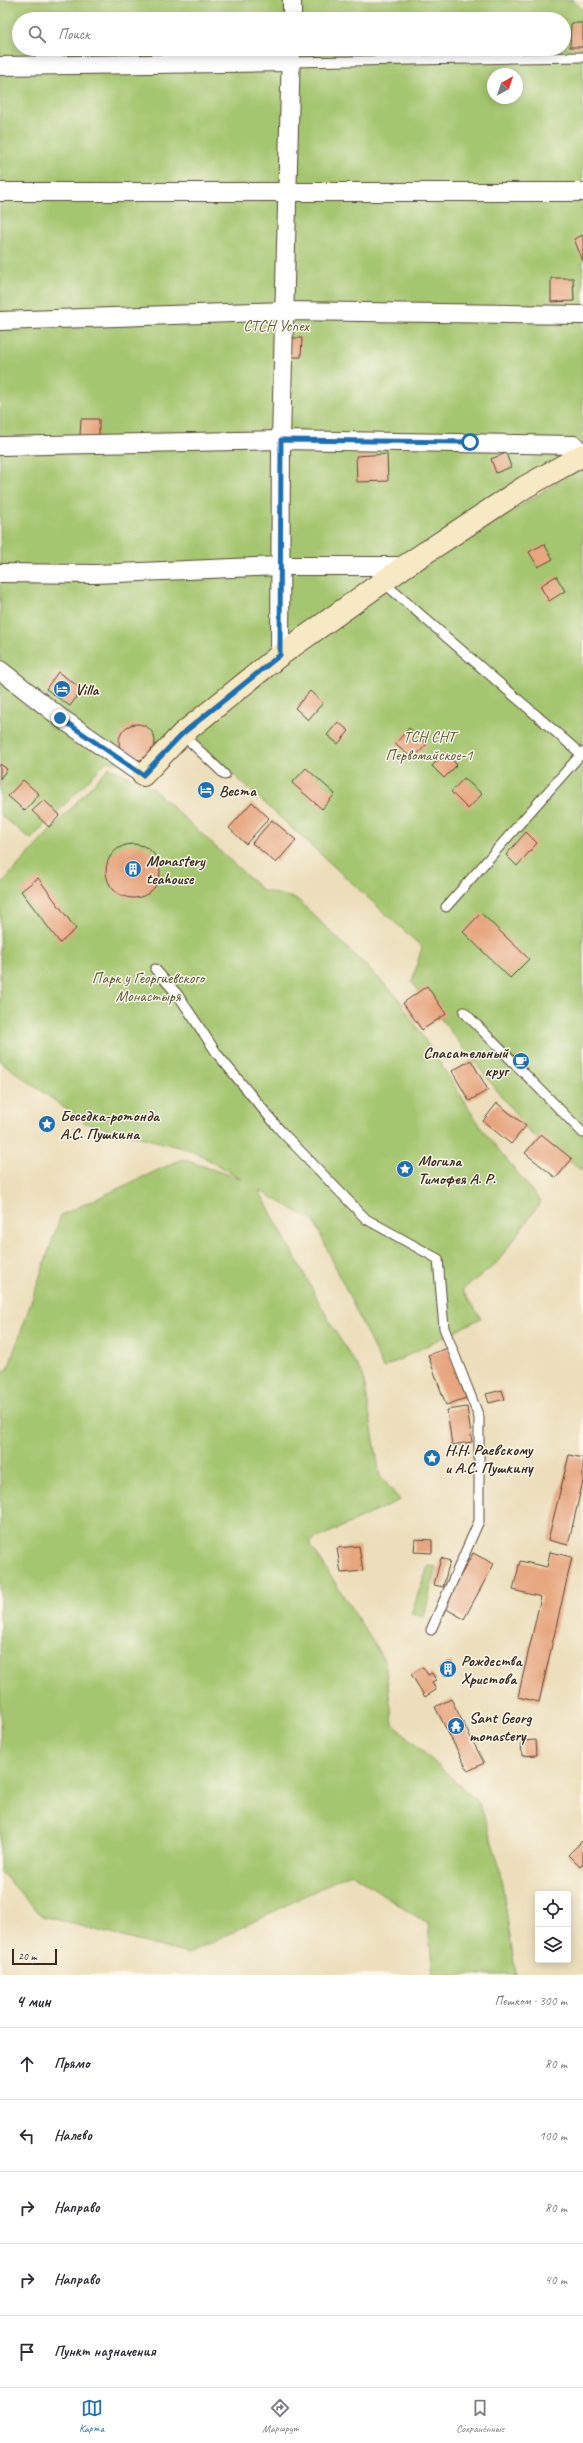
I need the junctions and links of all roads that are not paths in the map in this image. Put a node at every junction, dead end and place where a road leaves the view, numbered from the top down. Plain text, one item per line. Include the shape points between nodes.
1 (292, 0) edge
2 (292, 12) edge
3 (265, 56) edge
4 (291, 56) edge
5 (437, 56) edge
6 (583, 57) edge
7 (0, 66) edge
8 (0, 192) edge
9 (289, 192) junction
10 (583, 192) edge
11 (286, 311) junction
12 (583, 315) edge
13 (0, 321) edge
14 (281, 440) junction
15 (0, 446) edge
16 (583, 454) edge
17 (279, 566) junction
18 (405, 566) junction
19 (0, 573) edge
20 (382, 582) junction
21 (280, 655) junction
22 (0, 670) edge
23 (182, 734) junction
24 (582, 753) edge
25 (143, 775) joint
26 (225, 775) dead end
27 (446, 907) dead end
28 (155, 969) dead end
29 (464, 1012) dead end
30 (583, 1133) edge
31 (431, 1630) dead end

1 - 2 street
3 - 7 street
4 - 9 street
5 - 6 lane
8 - 9 street
9 - 10 street
9 - 11 street
11 - 12 street
11 - 13 street
11 - 14 street
14 - 15 street
14 - 16 street via 574,445
14 - 17 street
16 - 18 main road via 525,487
17 - 18 street
17 - 19 street via 96,574
17 - 21 street
18 - 20 main road
20 - 21 main road
20 - 24 lane
21 - 23 main road
22 - 25 street via 60,718
23 - 25 main road
23 - 26 lane
24 - 27 lane
28 - 31 lane via 178,995 218,1055 280,1130 366,1219 438,1259 444,1328 479,1417 479,1521
29 - 30 lane

